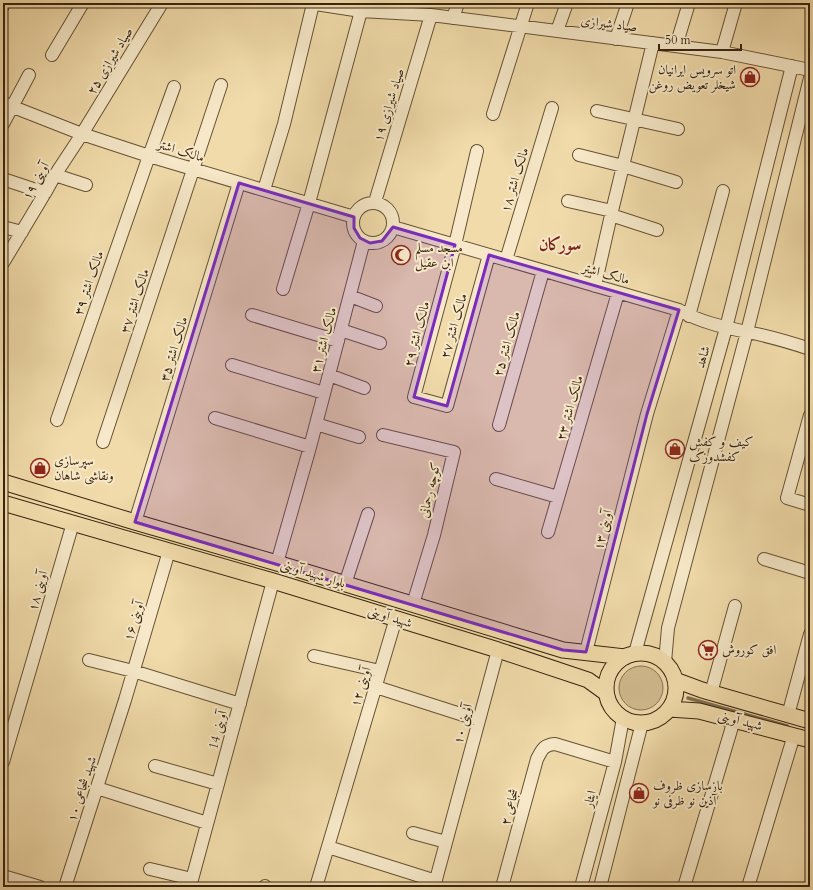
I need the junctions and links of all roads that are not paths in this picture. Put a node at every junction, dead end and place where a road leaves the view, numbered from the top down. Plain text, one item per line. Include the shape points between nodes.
1 (84, 3) edge
2 (162, 3) edge
3 (311, 3) edge
4 (458, 3) edge
5 (528, 3) edge
6 (567, 3) edge
7 (628, 3) edge
8 (689, 3) edge
9 (736, 3) edge
10 (361, 11) junction
11 (431, 15) junction
12 (453, 18) junction
13 (520, 27) junction
14 (557, 31) junction
15 (616, 39) junction
16 (653, 44) junction
17 (676, 46) junction
18 (722, 52) junction
19 (52, 55) dead end
20 (792, 66) junction
21 (810, 70) edge
22 (29, 75) dead end
23 (810, 78) edge
24 (221, 85) dead end
25 (174, 87) dead end
26 (8, 105) edge
27 (552, 108) dead end
28 (597, 111) dead end
29 (493, 114) dead end
30 (634, 120) junction
31 (3, 124) edge
32 (678, 129) dead end
33 (82, 134) junction
34 (477, 151) dead end
35 (579, 154) dead end
36 (148, 156) junction
37 (623, 166) junction
38 (193, 169) junction
39 (55, 175) junction
40 (3, 179) edge
41 (676, 182) dead end
42 (240, 183) junction
43 (86, 185) dead end
44 (264, 190) junction
45 (723, 191) dead end
46 (45, 193) junction
47 (568, 201) dead end
48 (375, 202) junction
49 (309, 203) junction
50 (611, 213) junction
51 (354, 217) junction
52 (3, 227) edge
53 (393, 227) junction
54 (657, 230) dead end
55 (22, 232) junction
56 (364, 241) junction
57 (455, 245) junction
58 (489, 255) junction
59 (506, 260) junction
60 (3, 263) edge
61 (543, 271) junction
62 (595, 286) junction
63 (283, 289) dead end
64 (618, 293) junction
65 (350, 296) junction
66 (376, 306) dead end
67 (684, 313) junction
68 (252, 315) dead end
69 (726, 328) junction
70 (747, 332) junction
71 (339, 335) junction
72 (380, 343) dead end
73 (809, 345) edge
74 (232, 365) dead end
75 (329, 375) junction
76 (364, 388) dead end
77 (324, 393) junction
78 (446, 406) joint
79 (810, 415) edge
80 (215, 418) dead end
81 (57, 420) dead end
82 (316, 424) junction
83 (499, 425) dead end
84 (383, 434) dead end
85 (359, 437) dead end
86 (102, 442) dead end
87 (310, 447) junction
88 (496, 479) dead end
89 (3, 482) edge
90 (558, 497) junction
91 (3, 503) edge
92 (810, 505) edge
93 (368, 514) dead end
94 (73, 522) junction
95 (135, 522) junction
96 (548, 532) dead end
97 (169, 550) junction
98 (764, 559) dead end
99 (277, 563) junction
100 (810, 573) edge
101 (273, 581) junction
102 (345, 584) junction
103 (413, 604) junction
104 (735, 606) dead end
105 (396, 618) junction
106 (810, 634) edge
107 (498, 650) junction
108 (586, 652) junction
109 (630, 655) junction
110 (314, 656) dead end
111 (89, 660) dead end
112 (665, 662) junction
113 (133, 671) junction
114 (380, 672) junction
115 (676, 680) junction
116 (376, 687) junction
117 (606, 693) junction
118 (711, 693) junction
119 (125, 700) joint
120 (240, 704) junction
121 (669, 710) junction
122 (788, 715) junction
123 (623, 718) junction
124 (479, 720) junction
125 (734, 720) junction
126 (810, 721) edge
127 (642, 723) junction
128 (794, 735) junction
129 (810, 740) edge
130 (3, 762) edge
131 (615, 762) junction
132 (155, 766) dead end
133 (218, 784) junction
134 (97, 788) junction
135 (207, 823) junction
136 (413, 833) dead end
137 (446, 842) junction
138 (328, 847) junction
139 (150, 869) dead end
140 (3, 876) edge
141 (191, 883) edge
142 (435, 884) edge
143 (40, 887) edge
144 (65, 887) edge
145 (316, 887) edge
146 (502, 887) edge
147 (581, 887) edge
148 (600, 887) edge
149 (684, 887) edge
150 (748, 887) edge

1 - 19 street
2 - 33 street, صیاد شیرازی ۲۵
3 - 10 street, صیاد شیرازی
3 - 44 street via 284,124
4 - 12 street
5 - 13 street
6 - 14 street
7 - 15 street
8 - 17 street
9 - 18 street
10 - 11 street, صیاد شیرازی
10 - 49 street
11 - 12 street, صیاد شیرازی
11 - 48 street, صیاد شیرازی ۱۹
12 - 13 street, صیاد شیرازی
13 - 14 street, صیاد شیرازی
13 - 29 street
14 - 15 street, صیاد شیرازی
15 - 16 street, صیاد شیرازی
16 - 17 street, صیاد شیرازی
16 - 30 street
17 - 18 street, صیاد شیرازی
18 - 20 street, صیاد شیرازی
20 - 21 street, صیاد شیرازی
20 - 69 street, شاهد
22 - 26 street
23 - 70 street
24 - 38 street, مالک اشتر ۳۷
25 - 36 street, مالک اشتر ۳۹
26 - 31 street
26 - 33 street, مالک اشتر
27 - 59 street, مالک اشتر ۱۸
28 - 30 street
30 - 32 street
30 - 37 street
33 - 36 street, مالک اشتر
33 - 39 street, آوینی ۱۹
34 - 57 street
35 - 37 street
36 - 38 street, مالک اشتر
36 - 81 street, مالک اشتر ۳۹
37 - 41 street
37 - 50 street
38 - 42 street, مالک اشتر
38 - 86 street, مالک اشتر ۳۷
39 - 43 street
39 - 46 street, آوینی ۱۹
40 - 46 street
42 - 44 street, مالک اشتر
42 - 95 street, مالک اشتر ۳۵
44 - 49 street, مالک اشتر
45 - 67 street, آوینی ۱۳
46 - 55 street, آوینی ۱۹
47 - 50 street
48 - 51 street via 362,206
48 - 53 street via 391,213
49 - 51 street, مالک اشتر
49 - 63 street
50 - 54 street
50 - 62 street
51 - 56 street via 356,234
52 - 55 street
53 - 56 street via 387,238 382,241
53 - 57 street, مالک اشتر
55 - 60 street, آوینی ۱۹
56 - 65 street, مالک اشتر ۳۱
57 - 58 street, مالک اشتر
57 - 78 street, مالک اشتر ۲۹ via 414,397
58 - 59 street, مالک اشتر
58 - 78 street, مالک اشتر ۲۷
59 - 61 street, مالک اشتر
61 - 62 street, مالک اشتر
61 - 83 street, مالک اشتر ۲۵
62 - 64 street, مالک اشتر
64 - 67 street, مالک اشتر
64 - 90 street, مالک اشتر ۲۳
65 - 66 street
65 - 71 street, مالک اشتر ۳۱
67 - 69 street, مالک اشتر
67 - 108 street, آوینی ۱۳ via 647,414
68 - 71 street
69 - 70 street, مالک اشتر
69 - 109 street, شاهد
70 - 73 street, مالک اشتر
70 - 112 street via 668,628
71 - 72 street
71 - 75 street, مالک اشتر ۳۱
74 - 77 street
75 - 76 street
75 - 77 street, مالک اشتر ۳۱
77 - 82 street, مالک اشتر ۳۱
79 - 92 street via 787,498
80 - 87 street
82 - 85 street
82 - 87 street, مالک اشتر ۳۱
84 - 103 street, کوچه رحمانی via 454,452 434,535
87 - 99 street, مالک اشتر ۳۱
88 - 90 street
89 - 95 main road, بلوار شهید آوینی
90 - 96 street, مالک اشتر ۲۳
91 - 94 main road
93 - 102 street
94 - 97 main road
94 - 130 street, ۱۸ آوینی
95 - 99 main road, بلوار شهید آوینی
97 - 101 main road, شهید آوینی
97 - 113 street, ۱۶ آوینی
98 - 100 street
99 - 102 main road, بلوار شهید آوینی
101 - 105 main road, شهید آوینی
101 - 120 street, آوینی 14
102 - 103 main road, بلوار شهید آوینی
103 - 108 main road, بلوار شهید آوینی via 563,650
104 - 118 street
105 - 107 main road, شهید آوینی
105 - 114 street, ۱۲ آوینی
106 - 122 street
107 - 117 main road, شهید آوینی via 588,680
107 - 124 street, ۱۰ آوینی
108 - 109 main road, بلوار شهید آوینی
109 - 112 main road via 651,654
109 - 117 main road via 616,663 610,672 606,682
110 - 114 street
111 - 113 street
112 - 115 main road
113 - 119 street, ۱۶ آوینی
113 - 120 street
114 - 116 street, ۱۲ آوینی
115 - 118 main road, شهید آوینی
115 - 121 main road via 674,700
116 - 124 street
116 - 138 street, ۱۲ آوینی
117 - 123 main road via 609,703
118 - 122 main road, شهید آوینی
119 - 134 street, شهید شجاعی ۱۰
120 - 133 street, آوینی 14
121 - 125 main road, شهید آوینی via 699,711
121 - 127 main road via 652,721
122 - 126 main road, شهید آوینی
123 - 127 main road
123 - 131 street, ایثار
124 - 137 street, ۱۰ آوینی
125 - 128 main road, شهید آوینی
125 - 149 street
127 - 148 street
128 - 129 main road, شهید آوینی
128 - 150 street
131 - 146 street, شجاعی ۲ via 554,744 543,749 537,759
131 - 147 street, ایثار
132 - 133 street
133 - 135 street, آوینی 14
134 - 135 street
134 - 144 street, شهید شجاعی ۱۰
135 - 141 street, آوینی 14
136 - 137 street
137 - 142 street, ۱۰ آوینی
138 - 142 street
138 - 145 street, ۱۲ آوینی
139 - 141 street
140 - 143 street

